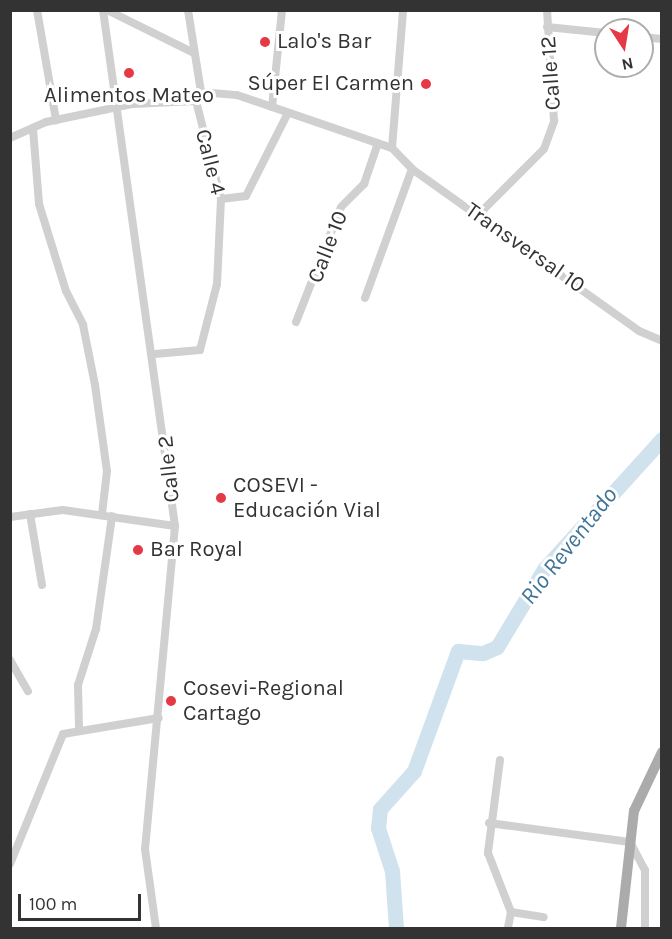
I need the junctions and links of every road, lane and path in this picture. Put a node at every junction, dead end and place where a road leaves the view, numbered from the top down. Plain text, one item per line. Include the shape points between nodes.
1 (37, 10) edge
2 (105, 10) edge
3 (188, 10) edge
4 (282, 10) edge
5 (403, 10) edge
6 (547, 10) edge
7 (547, 27) junction
8 (594, 32) edge
9 (192, 52) junction
10 (198, 96) junction
11 (272, 107) junction
12 (120, 108) junction
13 (287, 115) junction
14 (56, 120) junction
15 (33, 129) junction
16 (10, 138) edge
17 (378, 143) junction
18 (392, 148) junction
19 (412, 169) junction
20 (221, 199) junction
21 (478, 215) junction
22 (365, 298) dead end
23 (296, 322) dead end
24 (662, 341) edge
25 (155, 354) junction
26 (30, 514) junction
27 (102, 514) junction
28 (112, 516) junction
29 (10, 517) edge
30 (175, 526) junction
31 (42, 585) dead end
32 (10, 660) edge
33 (28, 692) dead end
34 (159, 718) junction
35 (79, 728) junction
36 (662, 752) edge
37 (500, 760) dead end
38 (489, 824) junction
39 (630, 842) junction
40 (10, 864) edge
41 (511, 912) junction
42 (544, 917) dead end
43 (156, 928) edge
44 (508, 928) edge
45 (621, 928) edge
46 (645, 928) edge

1 - 14 street
2 - 9 street
2 - 12 street, Calle 2
3 - 9 street, Calle 4
4 - 11 street
5 - 18 street
6 - 7 street, Calle 12
7 - 8 street
7 - 21 street, Calle 12 via 554,121 544,149
9 - 10 street, Calle 4
10 - 11 street via 237,95
10 - 12 street
10 - 20 street, Calle 4
11 - 13 street
12 - 14 street
12 - 25 street, Calle 2
13 - 17 street
13 - 20 street via 246,196
14 - 15 street
15 - 16 street
15 - 27 street via 39,204 83,326 95,384 107,471
17 - 18 street
17 - 23 street, Calle 10 via 364,184 341,207
18 - 19 street, Transversal 10
19 - 21 street, Transversal 10
19 - 22 street
20 - 25 street, Calle 4 via 217,284 200,350
21 - 24 street, Transversal 10 via 639,331
25 - 30 street, Calle 2
26 - 27 street
26 - 29 street
26 - 31 street
27 - 28 street
28 - 30 street
28 - 35 street via 96,629 78,685
30 - 34 street, Calle 2
32 - 33 street
34 - 35 street
34 - 43 street, Calle 2 via 145,849
35 - 40 street via 63,734 57,742
36 - 39 main road via 634,811
37 - 38 street
38 - 39 street
38 - 41 street via 488,853
39 - 45 main road
39 - 46 street via 645,870
41 - 42 street
41 - 44 street

